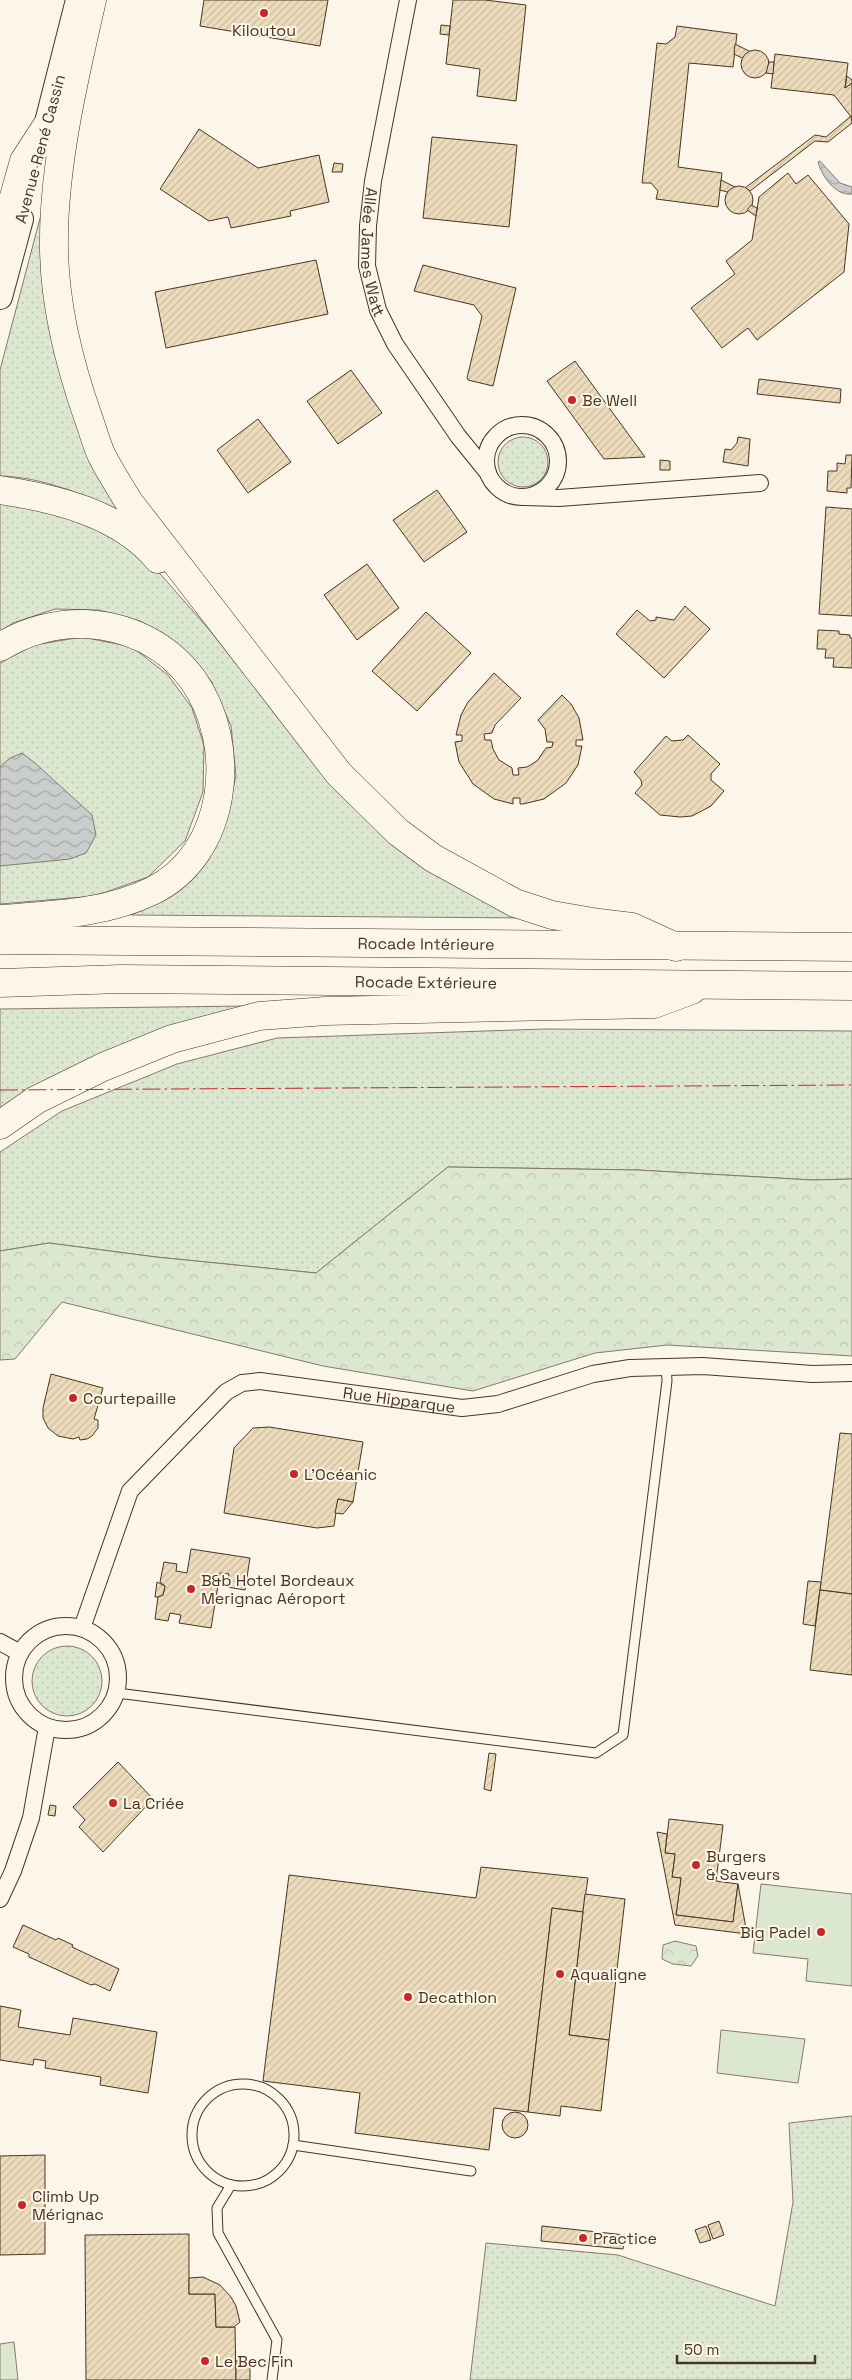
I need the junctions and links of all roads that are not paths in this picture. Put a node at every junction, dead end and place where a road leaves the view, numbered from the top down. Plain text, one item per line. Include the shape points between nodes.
1 (78, 0) edge
2 (92, 0) edge
3 (408, 0) edge
4 (46, 127) junction
5 (0, 246) edge
6 (0, 297) edge
7 (488, 473) junction
8 (760, 483) dead end
9 (0, 490) edge
10 (525, 498) junction
11 (0, 647) edge
12 (338, 774) junction
13 (0, 919) edge
14 (0, 940) edge
15 (676, 947) junction
16 (852, 947) edge
17 (0, 983) edge
18 (710, 983) junction
19 (852, 986) edge
20 (0, 1125) edge
21 (666, 1365) junction
22 (852, 1373) edge
23 (82, 1628) junction
24 (0, 1642) edge
25 (20, 1654) junction
26 (117, 1693) junction
27 (47, 1727) junction
28 (0, 1899) edge
29 (293, 2145) junction
30 (470, 2171) dead end
31 (231, 2185) junction
32 (272, 2380) edge

1 - 4 main road, Avenue René Cassin
2 - 12 highway via 65,135 54,238 58,302 79,393 102,456 129,502
3 - 7 street, Allée James Watt via 373,181 367,266 378,310 395,344 458,436
4 - 5 highway via 24,161
4 - 6 main road, Avenue René Cassin
7 - 10 street via 502,492
7 - 10 street via 488,449 498,435 513,426 525,425 547,434 558,455 554,479 536,495
8 - 10 street
9 - 12 highway via 72,506 113,523 151,550 309,750
11 - 13 highway via 12,639 44,628 74,624 106,625 152,643 175,660 193,680 211,714 219,742 220,771 220,792 213,820 200,847 180,870 153,890 122,903 91,910
12 - 15 highway via 405,837 433,858 515,903 552,914 632,927
14 - 15 highway, Rocade Intérieure
15 - 16 highway, Rocade Intérieure
17 - 18 highway, Rocade Extérieure via 121,979
18 - 19 highway, Rocade Extérieure
18 - 20 highway via 654,1004 326,1011 259,1016 172,1039 103,1068 36,1100
21 - 22 street, Rue Hipparque via 812,1374
21 - 23 street, Rue Hipparque via 593,1374 480,1407 447,1407 260,1381 242,1383 226,1392 130,1491
21 - 26 lane via 667,1381 623,1736 596,1753
23 - 25 street via 46,1629 31,1639
23 - 26 street via 97,1635 116,1661
24 - 25 street
25 - 27 street via 15,1670 15,1688 21,1704 32,1718
26 - 27 street via 109,1708 89,1725 64,1731
27 - 28 street via 31,1818
29 - 30 lane
29 - 31 lane via 287,2161 277,2173 263,2182
29 - 31 lane via 293,2128 288,2112 278,2098 248,2084 231,2085 215,2092 203,2103 195,2118 194,2152 202,2167
31 - 32 lane via 217,2208 218,2233 277,2340

